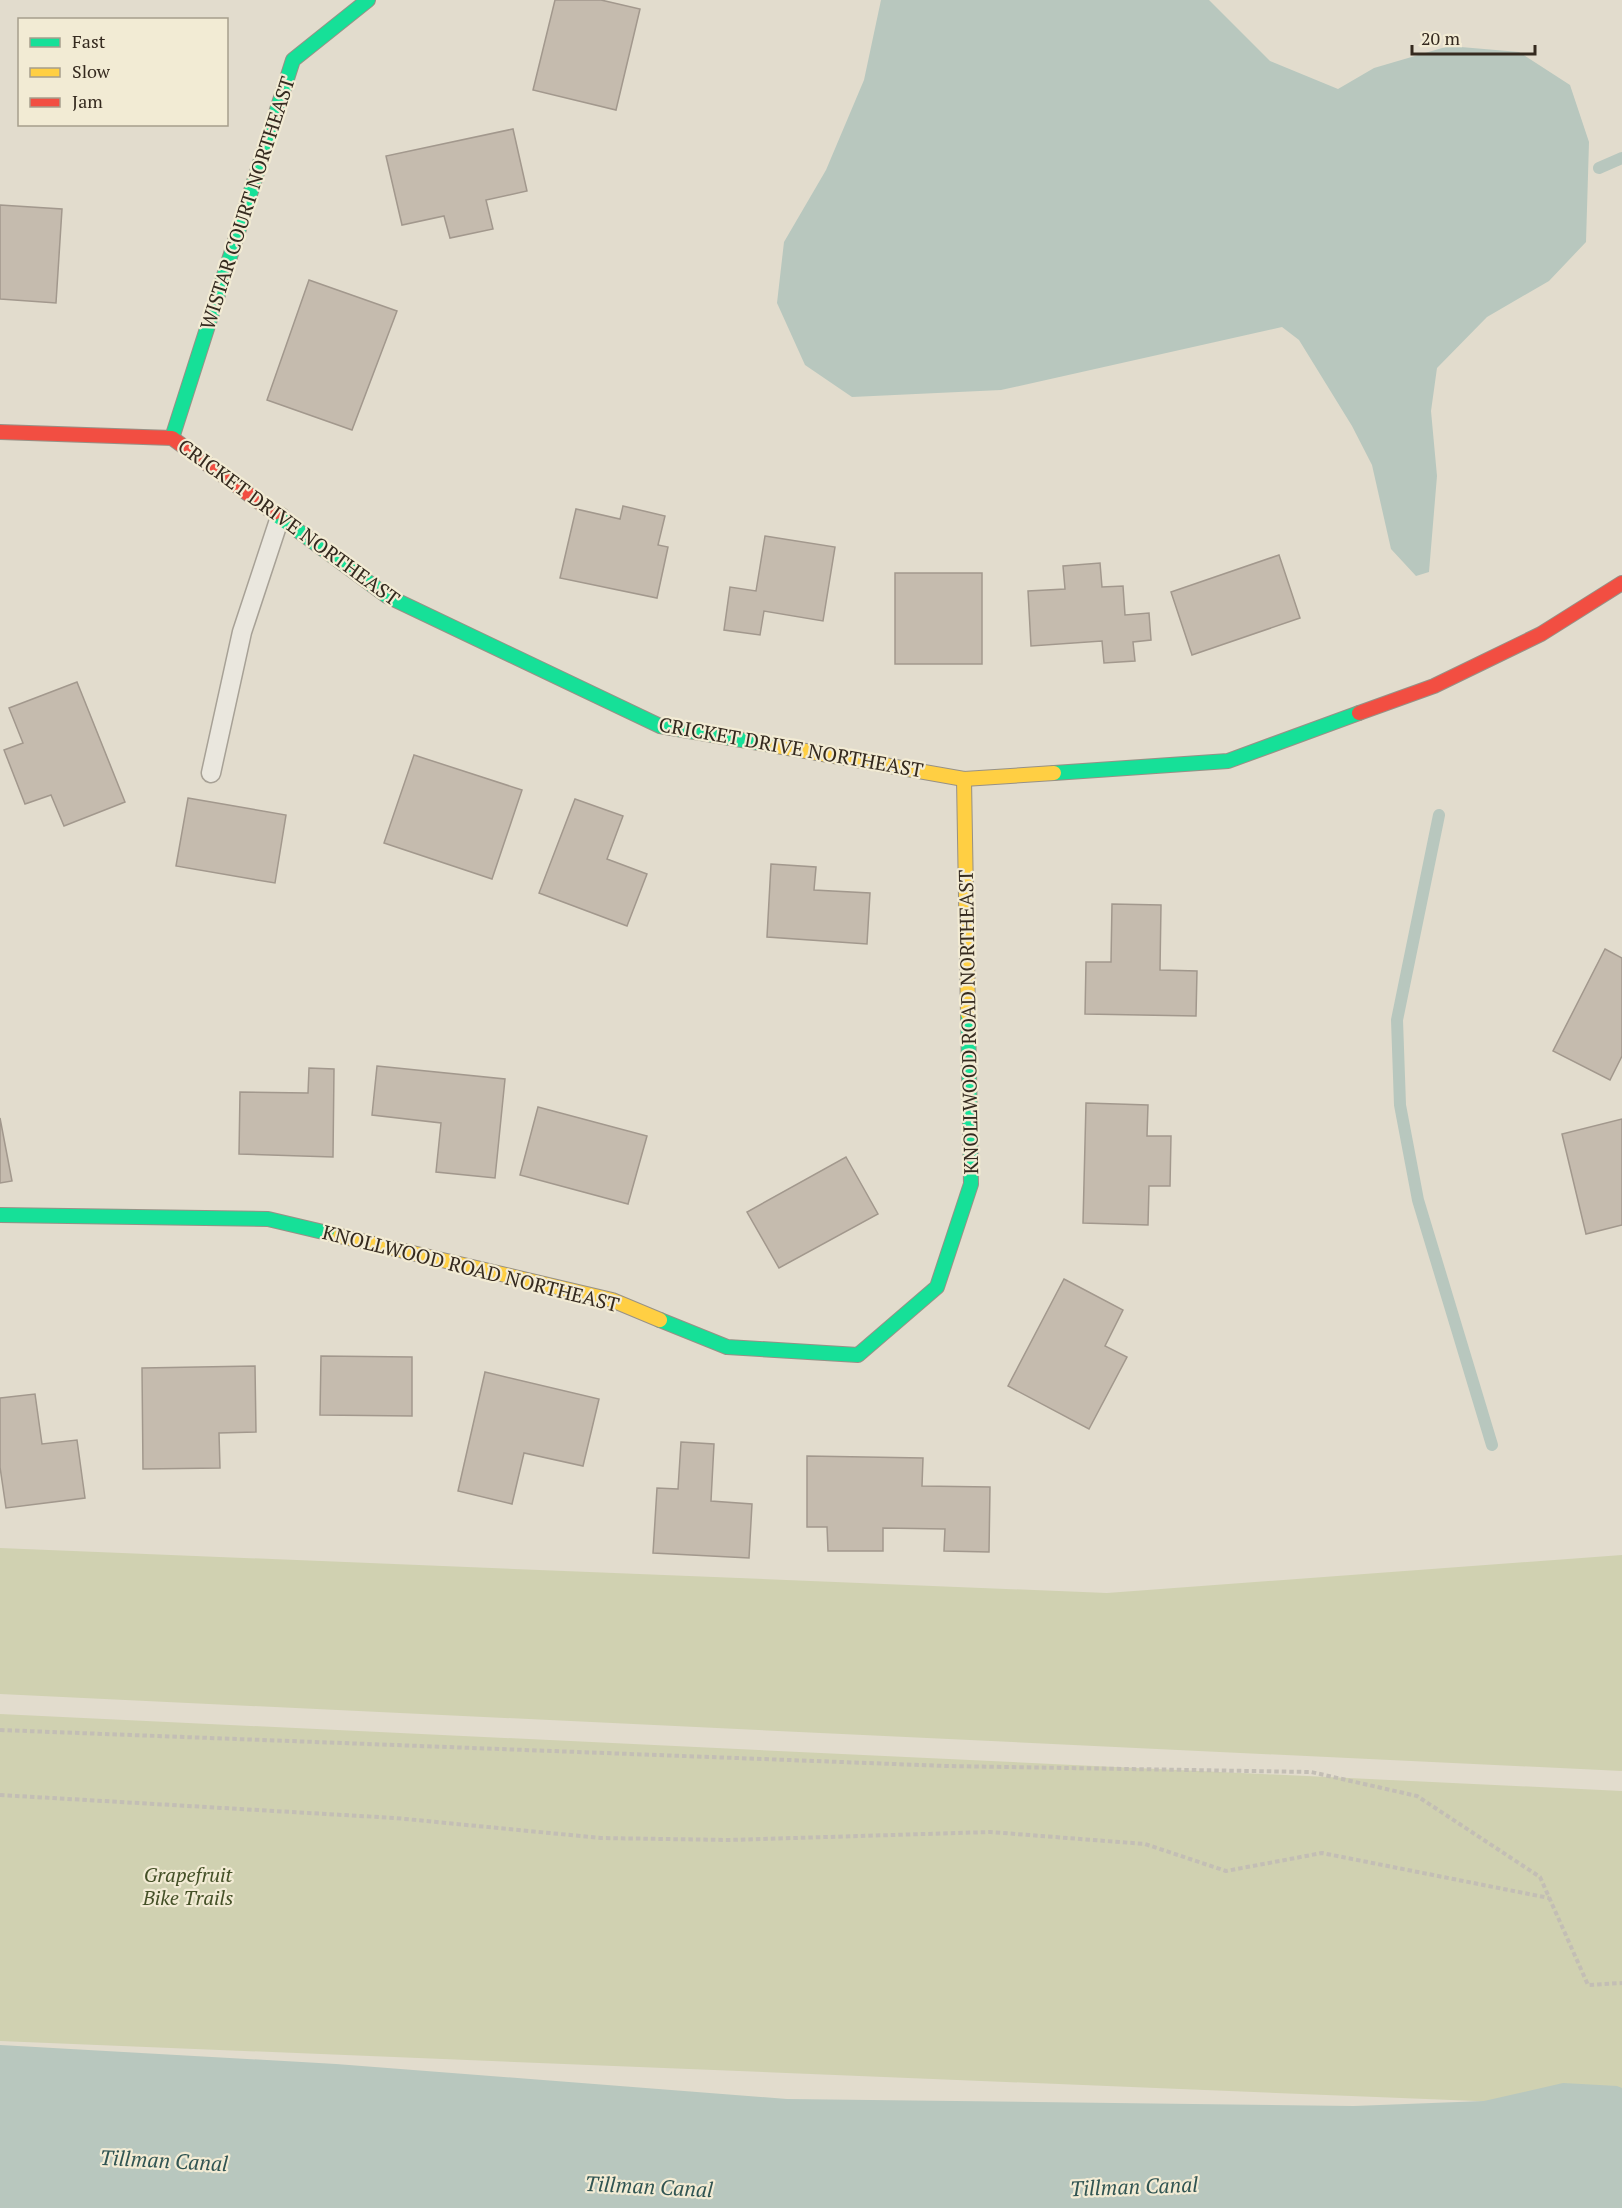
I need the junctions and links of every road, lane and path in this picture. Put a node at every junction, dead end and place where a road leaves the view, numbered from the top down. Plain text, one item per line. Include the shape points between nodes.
1 (368, 0) edge
2 (0, 432) edge
3 (172, 438) junction
4 (280, 517) junction
5 (1622, 583) edge
6 (211, 773) dead end
7 (964, 779) junction
8 (0, 1215) edge
9 (0, 1730) edge
10 (0, 1795) edge
11 (1549, 1898) junction
12 (1622, 1983) edge

1 - 3 street, WISTAR COURT NORTHEAST via 292,60
2 - 3 street, CRICKET DRIVE NORTHEAST
3 - 4 street, CRICKET DRIVE NORTHEAST
4 - 6 lane via 242,632
4 - 7 street, CRICKET DRIVE NORTHEAST via 387,596 660,726
5 - 7 street, CRICKET DRIVE NORTHEAST via 1541,634 1434,686 1228,761
7 - 8 street, KNOLLWOOD ROAD NORTHEAST via 970,1184 937,1287 858,1355 727,1347 612,1300 268,1219
9 - 11 path via 946,1766 1311,1772 1417,1796 1540,1877
10 - 11 path via 395,1818 601,1838 729,1840 990,1832 1145,1844 1226,1870 1323,1853
11 - 12 path via 1588,1985

